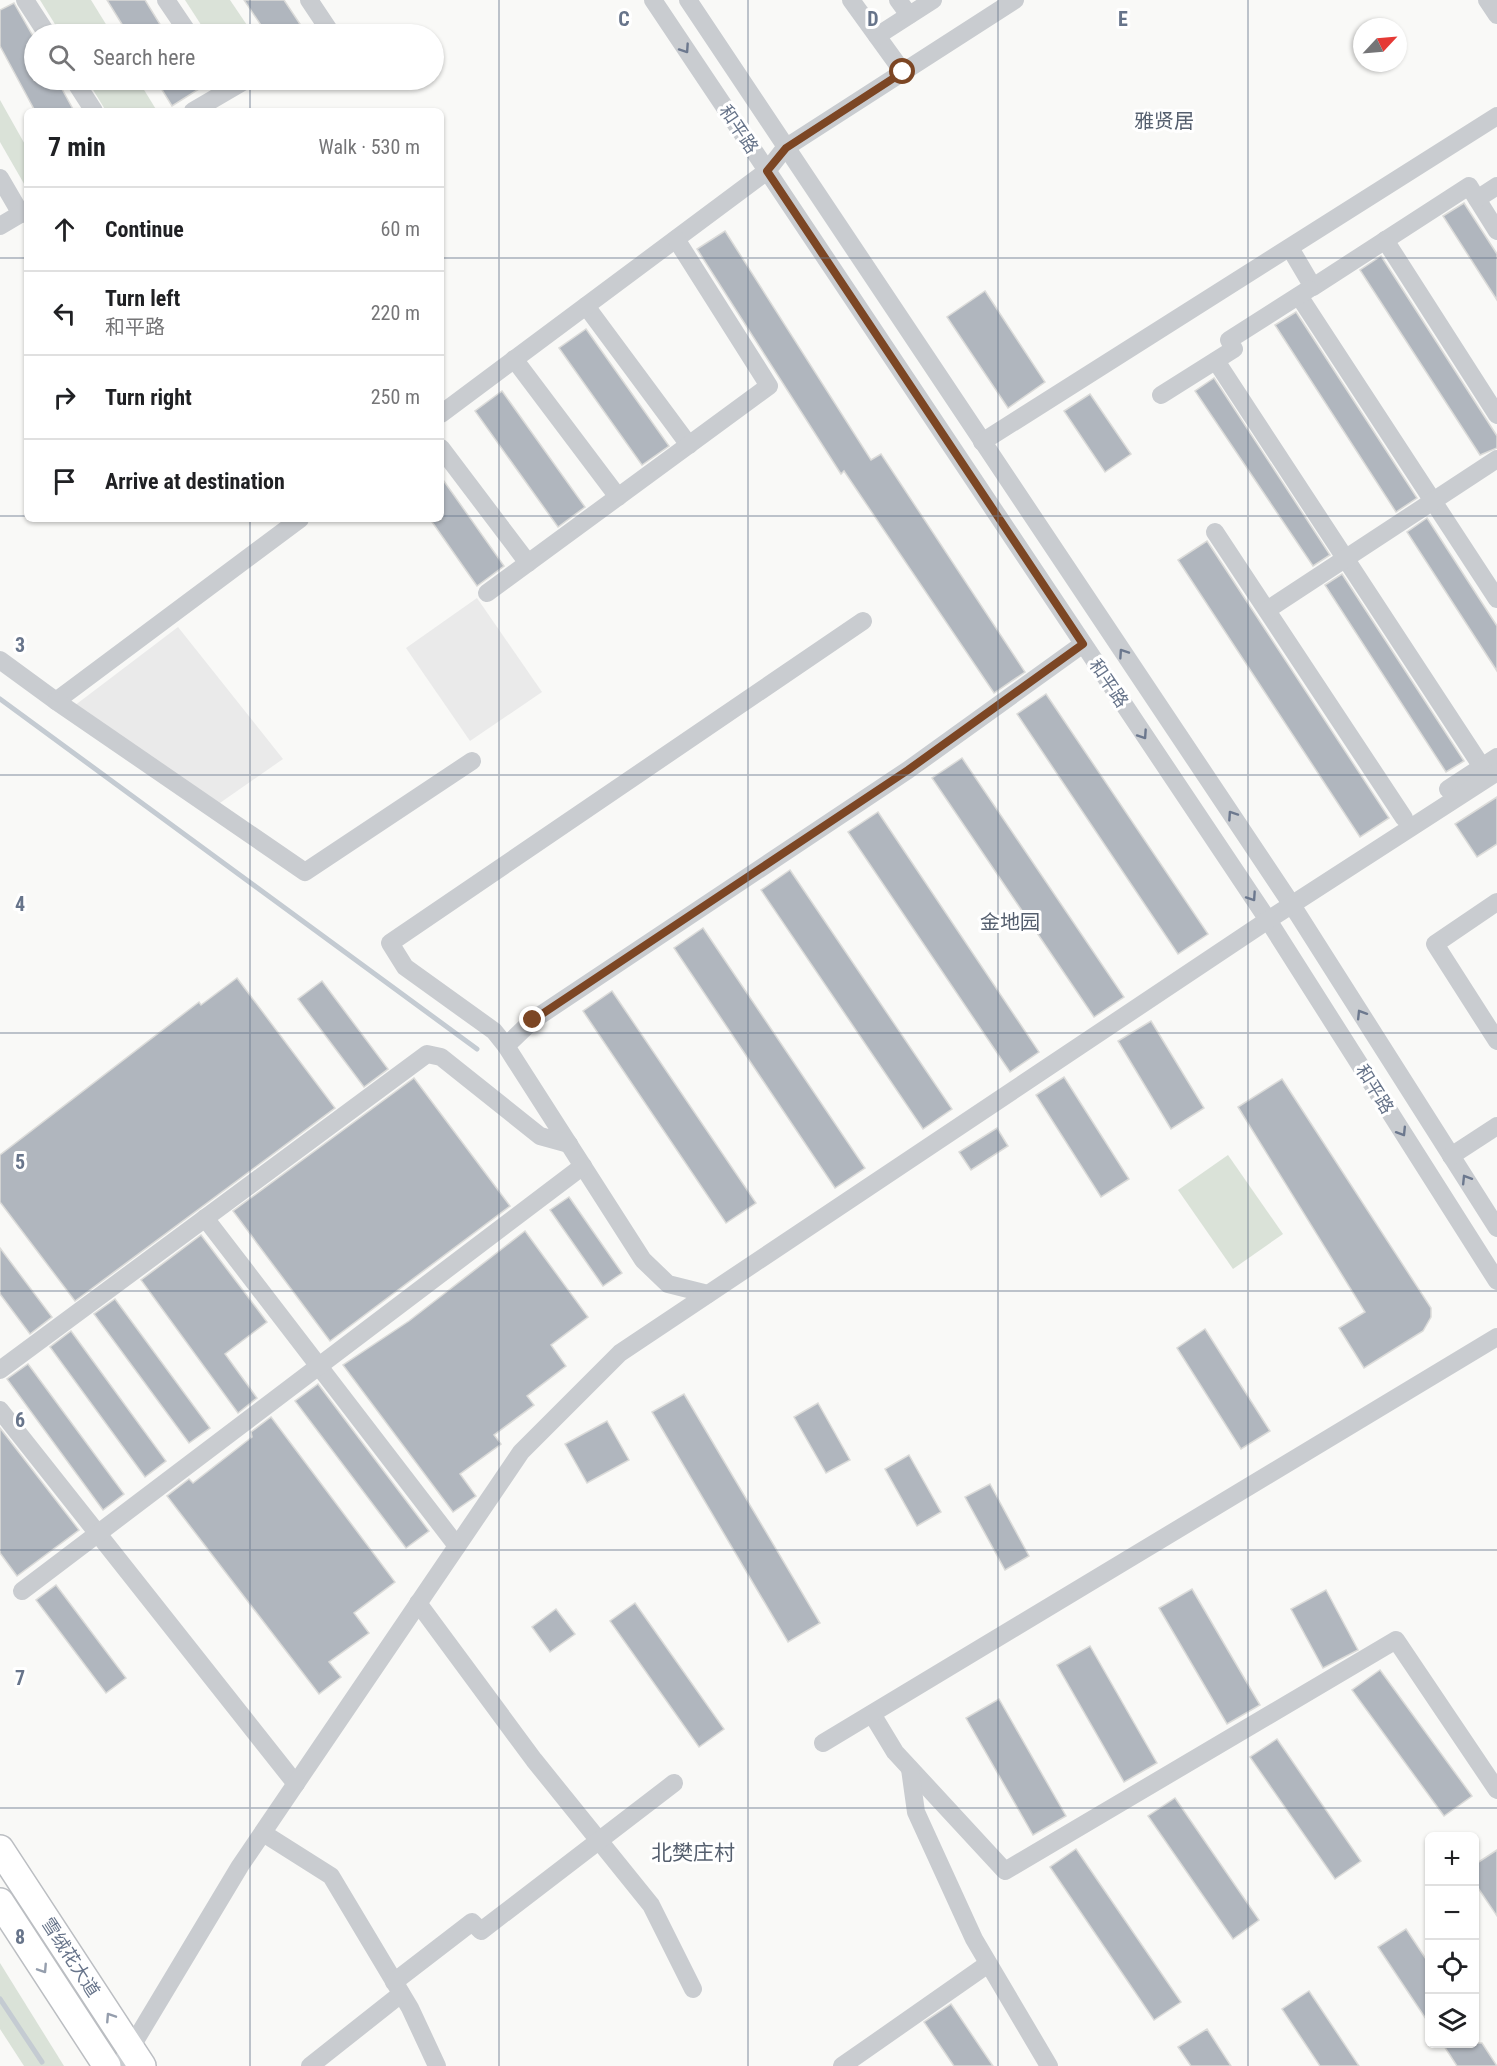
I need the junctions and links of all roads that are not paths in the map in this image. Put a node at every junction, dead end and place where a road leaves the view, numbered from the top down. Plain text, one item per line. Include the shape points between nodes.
1 (25, 0) edge
2 (166, 0) edge
3 (309, 0) edge
4 (652, 0) edge
5 (688, 0) edge
6 (851, 0) edge
7 (898, 0) edge
8 (933, 0) edge
9 (1015, 0) edge
10 (1487, 0) edge
11 (909, 15) junction
12 (1497, 15) edge
13 (41, 24) edge
14 (182, 24) edge
15 (325, 24) edge
16 (877, 36) junction
17 (903, 72) junction
18 (80, 90) edge
19 (217, 90) edge
20 (92, 108) edge
21 (196, 108) edge
22 (1497, 116) edge
23 (786, 148) junction
24 (767, 171) junction
25 (0, 178) edge
26 (1497, 186) edge
27 (1477, 199) junction
28 (24, 212) edge
29 (0, 226) edge
30 (1497, 231) edge
31 (676, 239) junction
32 (1385, 240) junction
33 (1290, 248) junction
34 (1306, 291) junction
35 (586, 306) junction
36 (514, 359) junction
37 (1216, 361) junction
38 (1161, 395) dead end
39 (444, 412) edge
40 (1497, 415) edge
41 (982, 442) junction
42 (689, 445) junction
43 (444, 452) edge
44 (1497, 459) edge
45 (618, 497) junction
46 (1433, 501) junction
47 (296, 522) edge
48 (1215, 532) dead end
49 (1345, 558) junction
50 (528, 563) junction
51 (487, 593) dead end
52 (1497, 599) edge
53 (1267, 610) junction
54 (863, 621) dead end
55 (1083, 644) junction
56 (0, 660) edge
57 (56, 701) junction
58 (1497, 757) edge
59 (472, 761) dead end
60 (1489, 769) edge
61 (1404, 818) junction
62 (1359, 847) dead end
63 (1497, 902) edge
64 (1292, 905) junction
65 (1268, 920) junction
66 (1497, 1041) edge
67 (506, 1046) junction
68 (1497, 1126) edge
69 (569, 1144) junction
70 (1451, 1156) junction
71 (583, 1166) junction
72 (205, 1218) junction
73 (1497, 1228) edge
74 (1497, 1281) edge
75 (708, 1294) junction
76 (1497, 1337) edge
77 (319, 1366) junction
78 (0, 1370) edge
79 (0, 1410) edge
80 (98, 1534) junction
81 (457, 1546) junction
82 (22, 1591) dead end
83 (418, 1603) junction
84 (872, 1714) junction
85 (823, 1743) dead end
86 (910, 1769) junction
87 (674, 1783) dead end
88 (296, 1784) junction
89 (1497, 1790) edge
90 (263, 1833) junction
91 (599, 1840) junction
92 (0, 1849) edge
93 (0, 1902) edge
94 (988, 1964) junction
95 (397, 1988) junction
96 (693, 1989) dead end
97 (130, 2060) edge
98 (107, 2066) edge
99 (310, 2066) edge
100 (437, 2066) edge
101 (843, 2066) edge
102 (1049, 2066) edge

1 - 13 street
2 - 14 street
3 - 15 street
4 -> 24 street, 和平路
5 - 23 street, 和平路
6 - 16 street
7 - 11 street
8 - 11 street
9 - 17 street
10 - 12 street
11 - 16 street
16 - 17 street
17 - 23 street
18 - 20 street
19 - 21 street
22 - 33 street
23 - 24 street
23 - 41 street, 和平路
24 - 31 street
24 - 55 street, 和平路
25 - 28 street
26 - 27 street
27 - 30 street
27 - 32 street via 1469,186
28 - 29 street
31 - 35 street
31 - 42 street via 770,386
32 - 34 street
32 - 40 street
33 - 34 street
33 - 41 street
34 - 37 street via 1229,340 1234,349
34 - 46 street
35 - 36 street
35 - 42 street
36 - 39 street
36 - 45 street
37 - 38 street
37 - 49 street
64 -> 41 street, 和平路
42 - 45 street
43 - 50 street
44 - 46 street
45 - 50 street
46 - 49 street
46 - 52 street
47 - 57 street
48 - 53 street
49 - 53 street
49 - 60 street
50 - 51 street
53 - 61 street
54 - 67 street via 390,943 405,967 494,1031
55 -> 65 street, 和平路
55 - 67 street via 908,770 533,1020
56 - 57 street
57 - 59 street via 305,872
58 - 60 street
60 - 61 street
60 - 64 street
61 - 62 street
63 - 66 street via 1435,944
64 - 65 street
70 -> 64 street, 和平路
65 -> 74 street, 和平路
65 - 75 street
67 - 69 street
68 - 70 street
69 - 71 street
69 - 72 street via 540,1136 441,1057 427,1054
73 -> 70 street, 和平路
71 - 75 street via 643,1260 668,1284
71 - 77 street
72 - 77 street
72 - 78 street
75 - 81 street via 620,1353 521,1452
76 - 84 street
77 - 80 street
77 - 81 street
79 - 80 street
80 - 82 street
80 - 88 street
81 - 83 street
83 - 88 street
83 - 91 street via 534,1760
84 - 85 street
84 - 86 street
86 - 89 street via 1005,1870 1396,1640
86 - 94 street via 916,1812
87 - 91 street
88 - 90 street
90 - 95 street via 331,1876
90 - 97 street
91 - 95 street via 481,1931 472,1922
91 - 96 street via 651,1905
97 -> 92 highway, 雪绒花大道
93 -> 98 highway, 雪绒花大道
94 - 101 street
94 - 102 street
95 - 99 street
95 - 100 street

